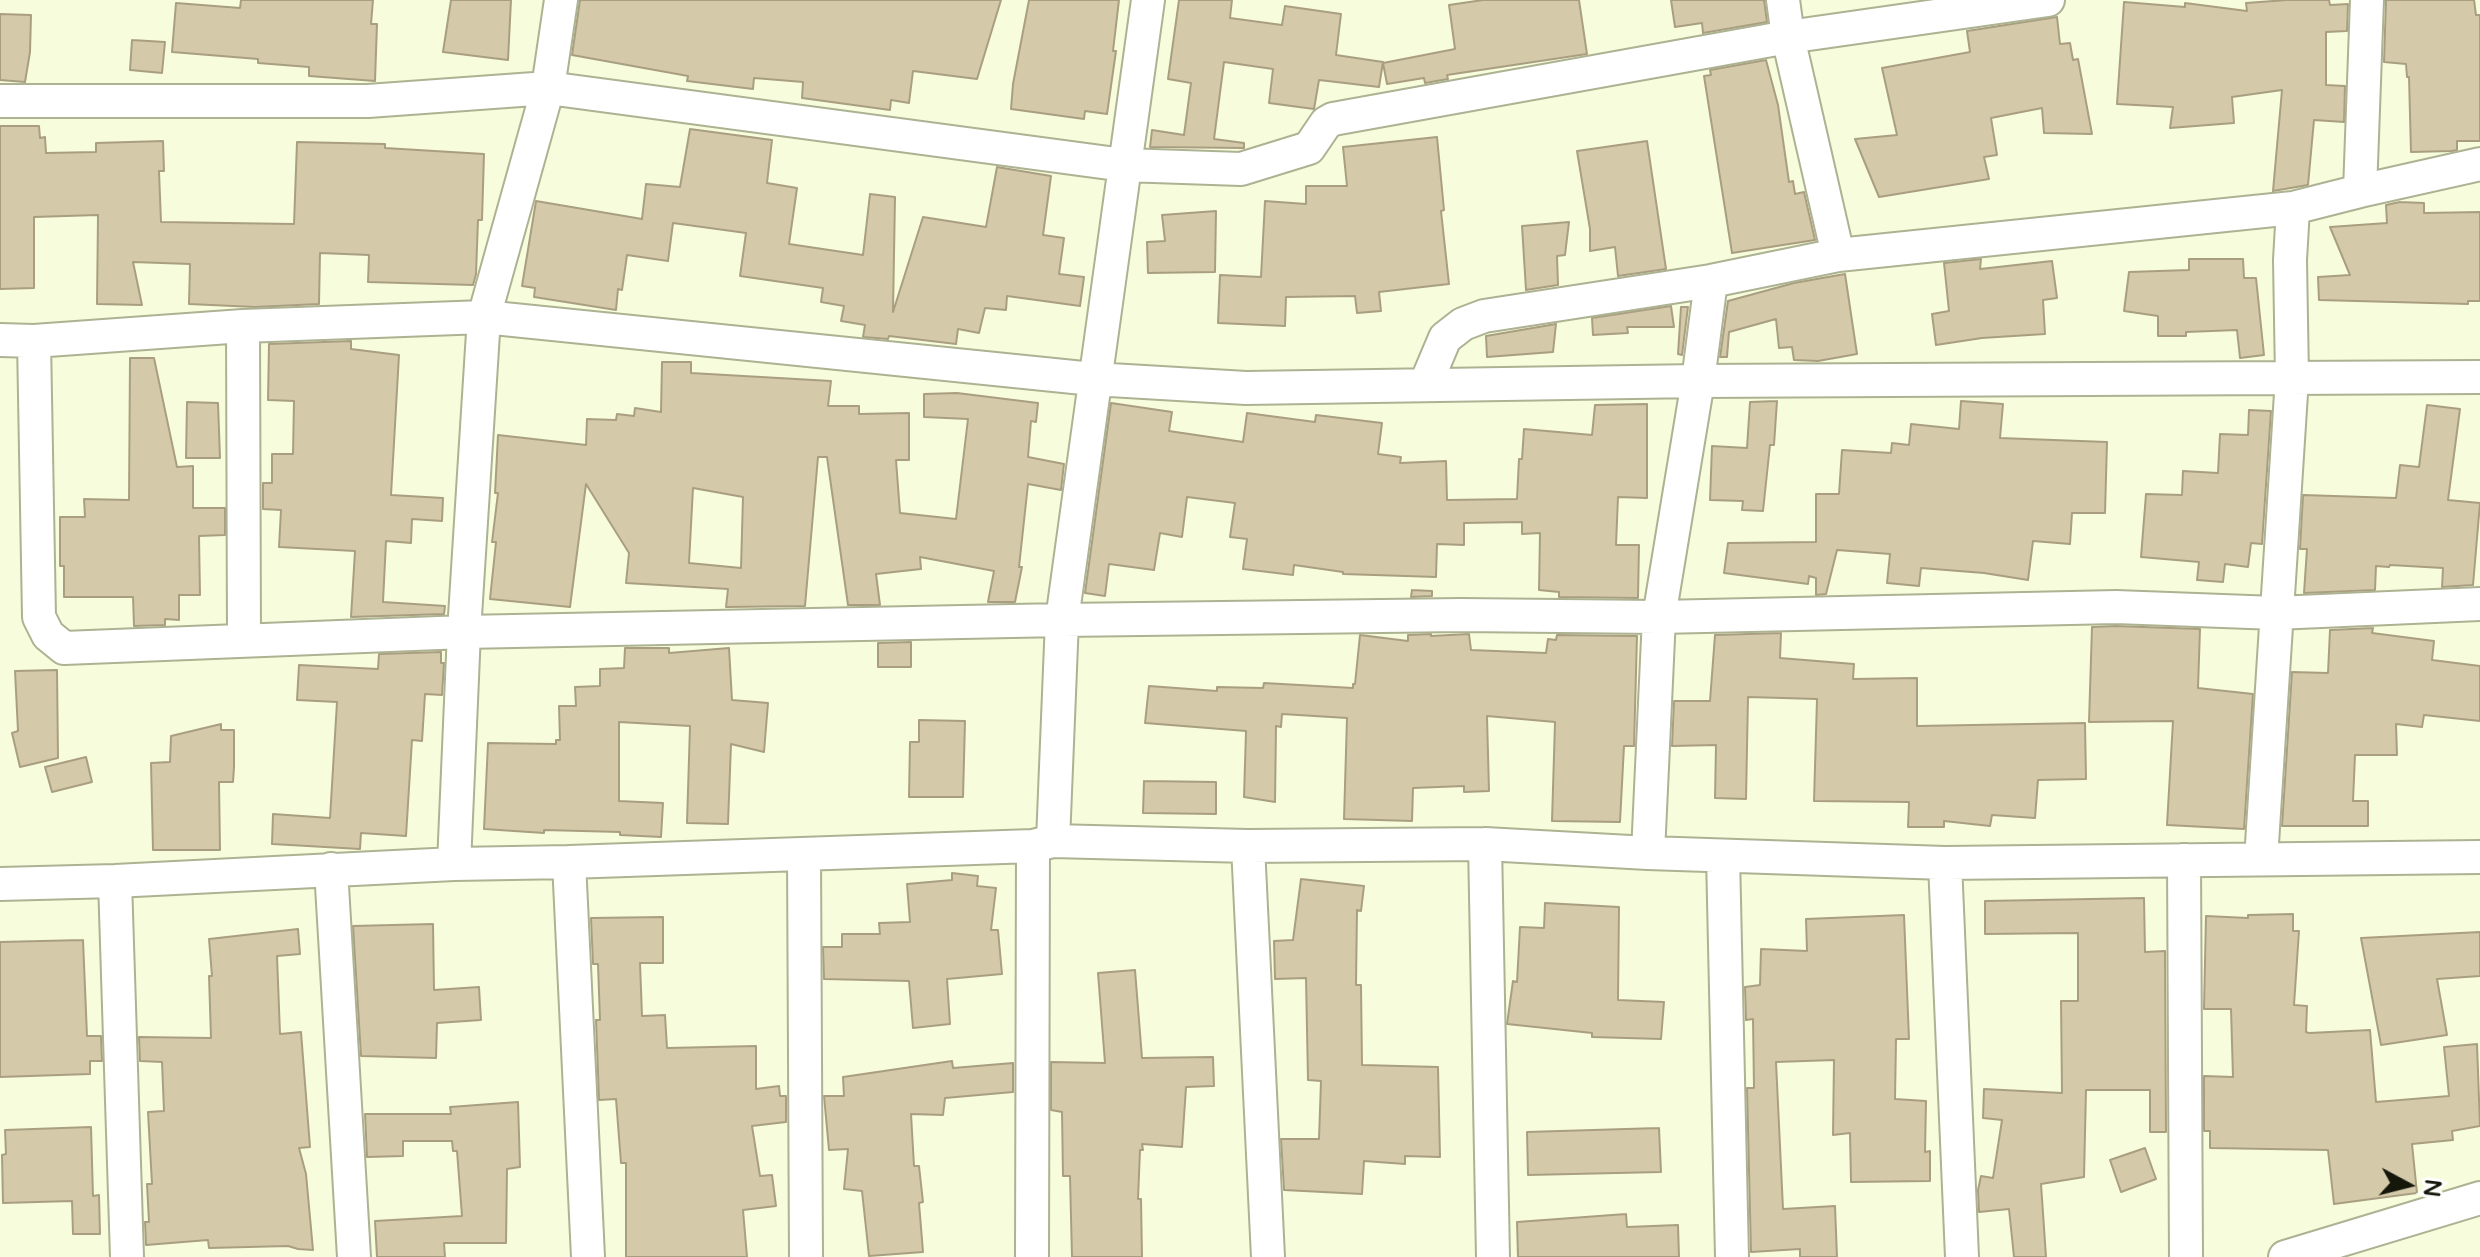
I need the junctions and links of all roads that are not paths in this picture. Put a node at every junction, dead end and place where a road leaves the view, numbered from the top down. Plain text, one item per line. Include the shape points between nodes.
1 (561, 0) edge
2 (1148, 0) edge
3 (1783, 0) edge
4 (2048, 0) edge
5 (2367, 0) edge
6 (1788, 37) junction
7 (548, 88) junction
8 (0, 101) edge
9 (2480, 164) edge
10 (1124, 165) junction
11 (2360, 191) junction
12 (2293, 208) junction
13 (1838, 255) junction
14 (1711, 281) junction
15 (484, 317) junction
16 (243, 326) junction
17 (0, 340) edge
18 (34, 341) junction
19 (2480, 377) edge
20 (2292, 378) junction
21 (1093, 379) junction
22 (1698, 381) junction
23 (1426, 383) junction
24 (2480, 604) edge
25 (2276, 613) junction
26 (1659, 617) junction
27 (1062, 620) junction
28 (464, 632) junction
29 (244, 640) junction
30 (1043, 843) junction
31 (1485, 844) junction
32 (1248, 846) junction
33 (1648, 853) junction
34 (804, 854) junction
35 (1723, 856) junction
36 (2480, 857) edge
37 (2261, 859) junction
38 (2184, 860) junction
39 (569, 862) junction
40 (1945, 863) junction
41 (454, 864) junction
42 (331, 869) junction
43 (115, 881) junction
44 (0, 884) edge
45 (2480, 1198) edge
46 (127, 1257) edge
47 (354, 1257) edge
48 (588, 1257) edge
49 (806, 1257) edge
50 (1032, 1257) edge
51 (1268, 1257) edge
52 (1493, 1257) edge
53 (1732, 1257) edge
54 (1962, 1257) edge
55 (2186, 1257) edge
56 (2285, 1257) edge

1 - 7 street
2 - 10 street
3 - 6 street
4 - 6 street
5 - 11 street
6 - 10 street via 1333,119 1309,148 1241,169
6 - 13 street
7 - 8 street via 368,101
7 - 10 street
7 - 15 street
9 - 11 street
10 - 21 street
11 - 12 street
12 - 13 street
12 - 20 street
13 - 14 street
14 - 22 street
14 - 23 street via 1484,316 1445,338
15 - 16 street
15 - 21 street
15 - 28 street
16 - 18 street
16 - 29 street
17 - 18 street
18 - 29 street via 39,617 48,635 64,648
19 - 20 street
20 - 22 street
20 - 25 street
21 - 23 street via 1246,388
21 - 27 street
22 - 23 street
22 - 26 street
24 - 25 street
25 - 26 street via 2116,607
25 - 37 street
26 - 27 street
26 - 33 street
27 - 28 street
27 - 30 street
28 - 29 street
28 - 41 street
30 - 32 street
30 - 34 street
30 - 50 street
31 - 32 street
31 - 33 street
31 - 52 street
32 - 51 street
33 - 35 street
34 - 39 street
34 - 49 street
35 - 40 street
35 - 53 street
36 - 37 street
37 - 38 street
38 - 40 street
38 - 55 street
39 - 41 street
39 - 48 street
40 - 54 street
41 - 42 street
42 - 43 street
42 - 47 street
43 - 44 street
43 - 46 street
45 - 56 street

